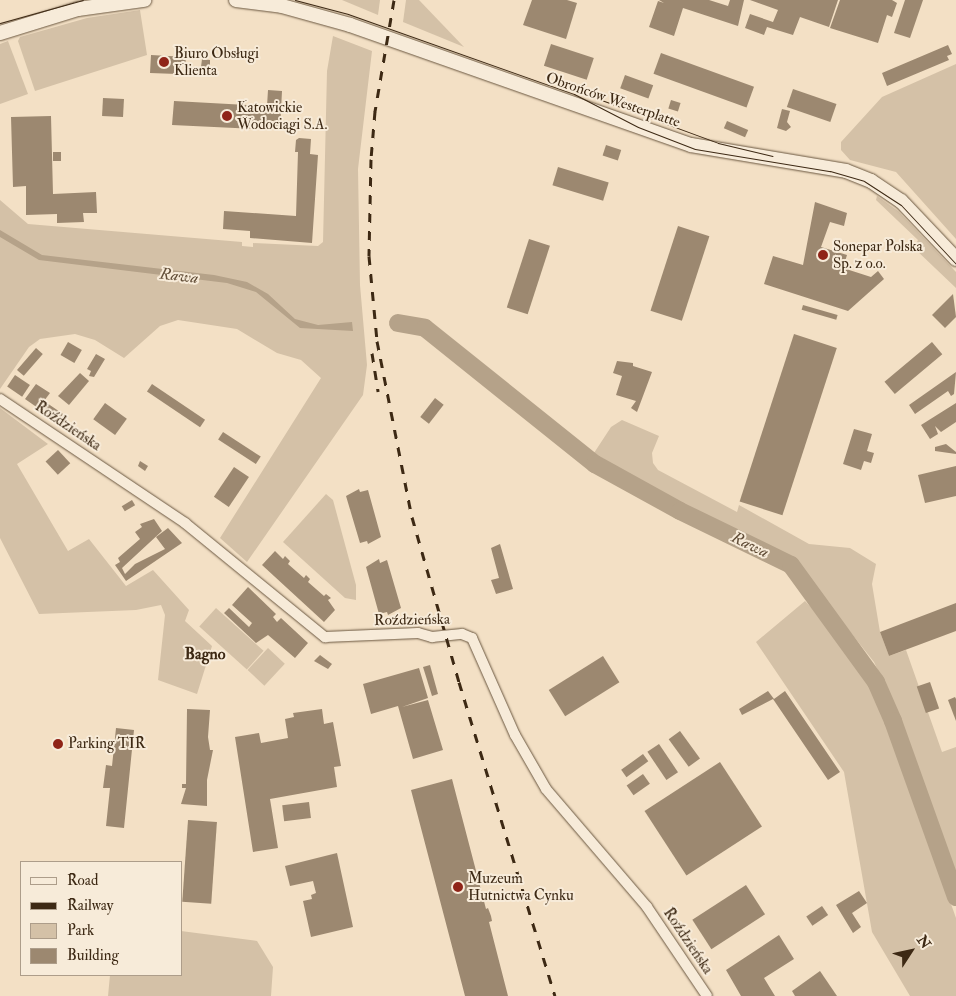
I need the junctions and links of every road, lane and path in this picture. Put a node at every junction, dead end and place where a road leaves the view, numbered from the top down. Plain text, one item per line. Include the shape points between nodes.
1 (144, 0) edge
2 (236, 0) edge
3 (0, 33) edge
4 (956, 259) edge
5 (0, 399) edge
6 (707, 996) edge

1 - 3 street via 78,9
2 - 4 street, Obrońców Westerplatte via 282,6 359,27 707,149 846,171 871,181 901,201
5 - 6 street, Roździeńska via 185,523 325,637 418,633 432,637 462,634 472,638 515,735 546,789 647,907

